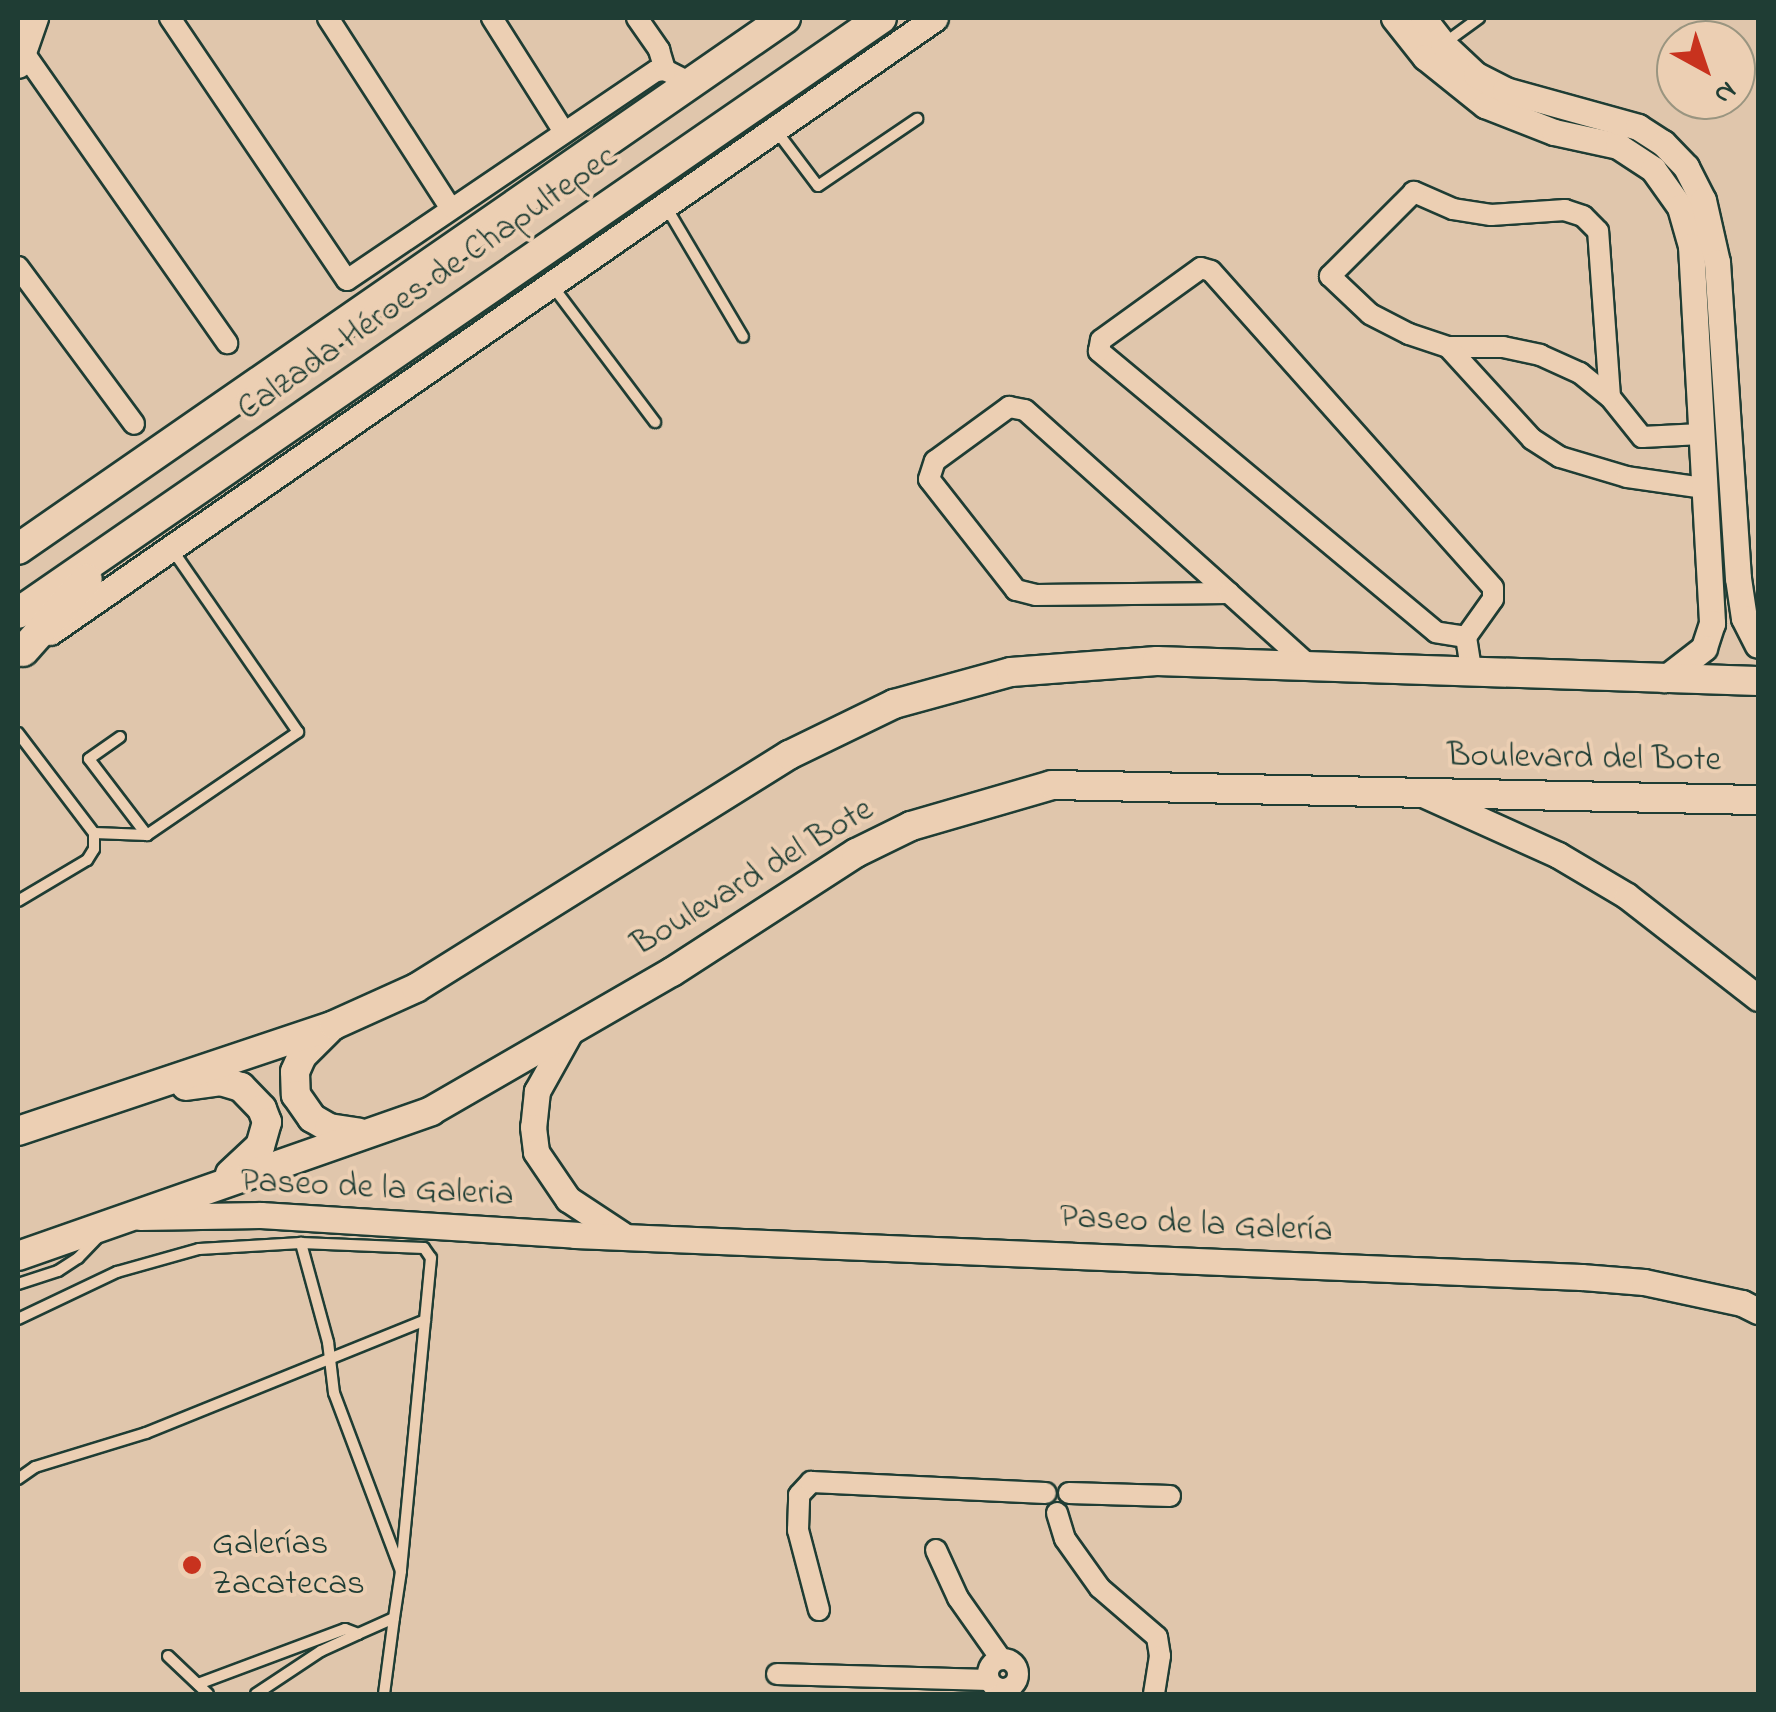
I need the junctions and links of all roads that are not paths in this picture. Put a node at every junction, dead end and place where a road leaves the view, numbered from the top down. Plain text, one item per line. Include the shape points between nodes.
1 (34, 18) edge
2 (170, 18) edge
3 (328, 18) edge
4 (492, 18) edge
5 (637, 18) edge
6 (784, 18) edge
7 (881, 18) edge
8 (936, 18) edge
9 (1394, 18) edge
10 (1423, 18) edge
11 (1479, 18) edge
12 (1434, 51) junction
13 (20, 56) edge
14 (677, 77) junction
15 (918, 119) dead end
16 (774, 128) junction
17 (564, 132) junction
18 (664, 204) junction
19 (450, 207) junction
20 (18, 267) edge
21 (551, 284) junction
22 (743, 337) dead end
23 (227, 343) dead end
24 (1448, 347) junction
25 (1709, 348) junction
26 (1610, 398) junction
27 (656, 422) dead end
28 (134, 424) dead end
29 (1701, 434) junction
30 (1703, 488) junction
31 (1705, 519) junction
32 (1734, 524) junction
33 (121, 541) junction
34 (171, 548) junction
35 (18, 549) edge
36 (1229, 593) junction
37 (18, 613) edge
38 (1466, 638) junction
39 (1758, 645) edge
40 (20, 653) edge
41 (1311, 667) junction
42 (1472, 672) junction
43 (1664, 678) junction
44 (1758, 681) edge
45 (18, 733) edge
46 (120, 737) dead end
47 (1424, 794) junction
48 (1758, 800) edge
49 (94, 833) junction
50 (146, 835) junction
51 (18, 901) edge
52 (1758, 998) edge
53 (334, 1025) junction
54 (570, 1032) junction
55 (129, 1093) junction
56 (18, 1131) edge
57 (363, 1133) junction
58 (218, 1184) junction
59 (117, 1220) junction
60 (625, 1236) junction
61 (301, 1244) junction
62 (18, 1256) edge
63 (18, 1284) edge
64 (1758, 1312) edge
65 (18, 1319) edge
66 (425, 1320) junction
67 (328, 1362) junction
68 (18, 1479) edge
69 (1046, 1493) junction
70 (1069, 1493) junction
71 (1170, 1496) dead end
72 (1057, 1513) junction
73 (936, 1550) dead end
74 (401, 1571) junction
75 (819, 1610) dead end
76 (394, 1618) junction
77 (358, 1634) junction
78 (168, 1656) dead end
79 (1001, 1659) junction
80 (777, 1674) dead end
81 (988, 1680) junction
82 (198, 1684) junction
83 (1024, 1688) edge
84 (208, 1694) edge
85 (256, 1694) edge
86 (384, 1694) edge
87 (1154, 1694) edge

1 - 13 main road
2 - 19 street via 346,280
3 - 19 street
4 - 17 street
5 - 14 street
6 - 14 main road, Calzada Héroes de Chapultepec
7 - 33 main road, Calzada Héroes de Chapultepec
8 - 16 street
9 - 12 street
10 - 12 street
11 - 12 lane
12 - 25 street via 1485,105 1554,132 1618,146 1653,169 1680,207
13 - 23 street
14 - 17 street via 656,71
14 - 35 main road, Calzada Héroes de Chapultepec
15 - 16 lane via 818,186
16 - 18 street
17 - 19 street
18 - 21 street
18 - 22 lane
20 - 28 street
21 - 27 lane
21 - 34 street
24 - 26 street via 1540,355 1580,373
24 - 26 street via 1370,314 1330,276 1414,192 1453,209 1492,215 1565,210 1598,231
24 - 30 street via 1532,439 1560,457 1627,477
25 - 29 street
25 - 32 street
26 - 29 street via 1642,437
29 - 30 street
30 - 31 street
31 - 32 lane
31 - 43 street via 1712,624 1704,648
32 - 39 street via 1744,618
33 - 37 main road, Calzada Héroes de Chapultepec
33 - 40 main road
34 - 40 street
34 - 50 lane via 298,732
36 - 36 street via 1025,410 1009,407 935,461 929,479 1016,590 1036,596
36 - 41 street
38 - 38 street via 1494,599 1493,588 1211,271 1201,268 1101,340 1099,351 1436,632
38 - 42 street
41 - 42 main road
41 - 53 main road via 1157,662 1011,672 894,704 789,755 416,988
42 - 43 main road
43 - 44 main road
45 - 49 lane
46 - 50 lane via 89,758
47 - 48 main road, Boulevard del Bote
47 - 52 street via 1558,855 1627,896
47 - 54 main road, Boulevard del Bote via 1052,785 1004,798 911,826 856,853
49 - 50 lane
49 - 51 lane via 86,860
53 - 55 main road
53 - 57 main road via 302,1056 296,1095 328,1128
54 - 57 main road, Boulevard del Bote via 431,1111
54 - 60 street via 538,1091 536,1152 568,1199
55 - 56 main road
55 - 58 main road via 221,1081 256,1098 266,1122 260,1146
57 - 58 main road, Boulevard del Bote
58 - 59 main road, Boulevard del Bote
59 - 60 street, Paseo de la Galeria via 260,1215
59 - 62 main road, Boulevard del Bote
59 - 63 lane via 78,1258
60 - 64 street, Paseo de la Galería via 1581,1277 1644,1282
61 - 65 lane via 170,1256 117,1272
61 - 66 lane via 424,1248 431,1258
61 - 67 lane
66 - 67 lane
66 - 74 lane
67 - 68 lane via 146,1432 35,1466
67 - 74 lane
69 - 70 street via 1058,1486
69 - 72 street via 1046,1506
69 - 75 street via 811,1482 799,1495 798,1530
70 - 71 street
70 - 72 street via 1069,1506
72 - 87 street via 1065,1540 1100,1588 1157,1637
73 - 79 street via 958,1598
74 - 76 lane
76 - 77 lane
76 - 86 lane
77 - 82 lane via 346,1629
77 - 85 lane
78 - 82 lane
79 - 81 street via 990,1666
79 - 83 street via 1014,1663
80 - 81 street
81 - 83 street via 1002,1690
82 - 84 lane

